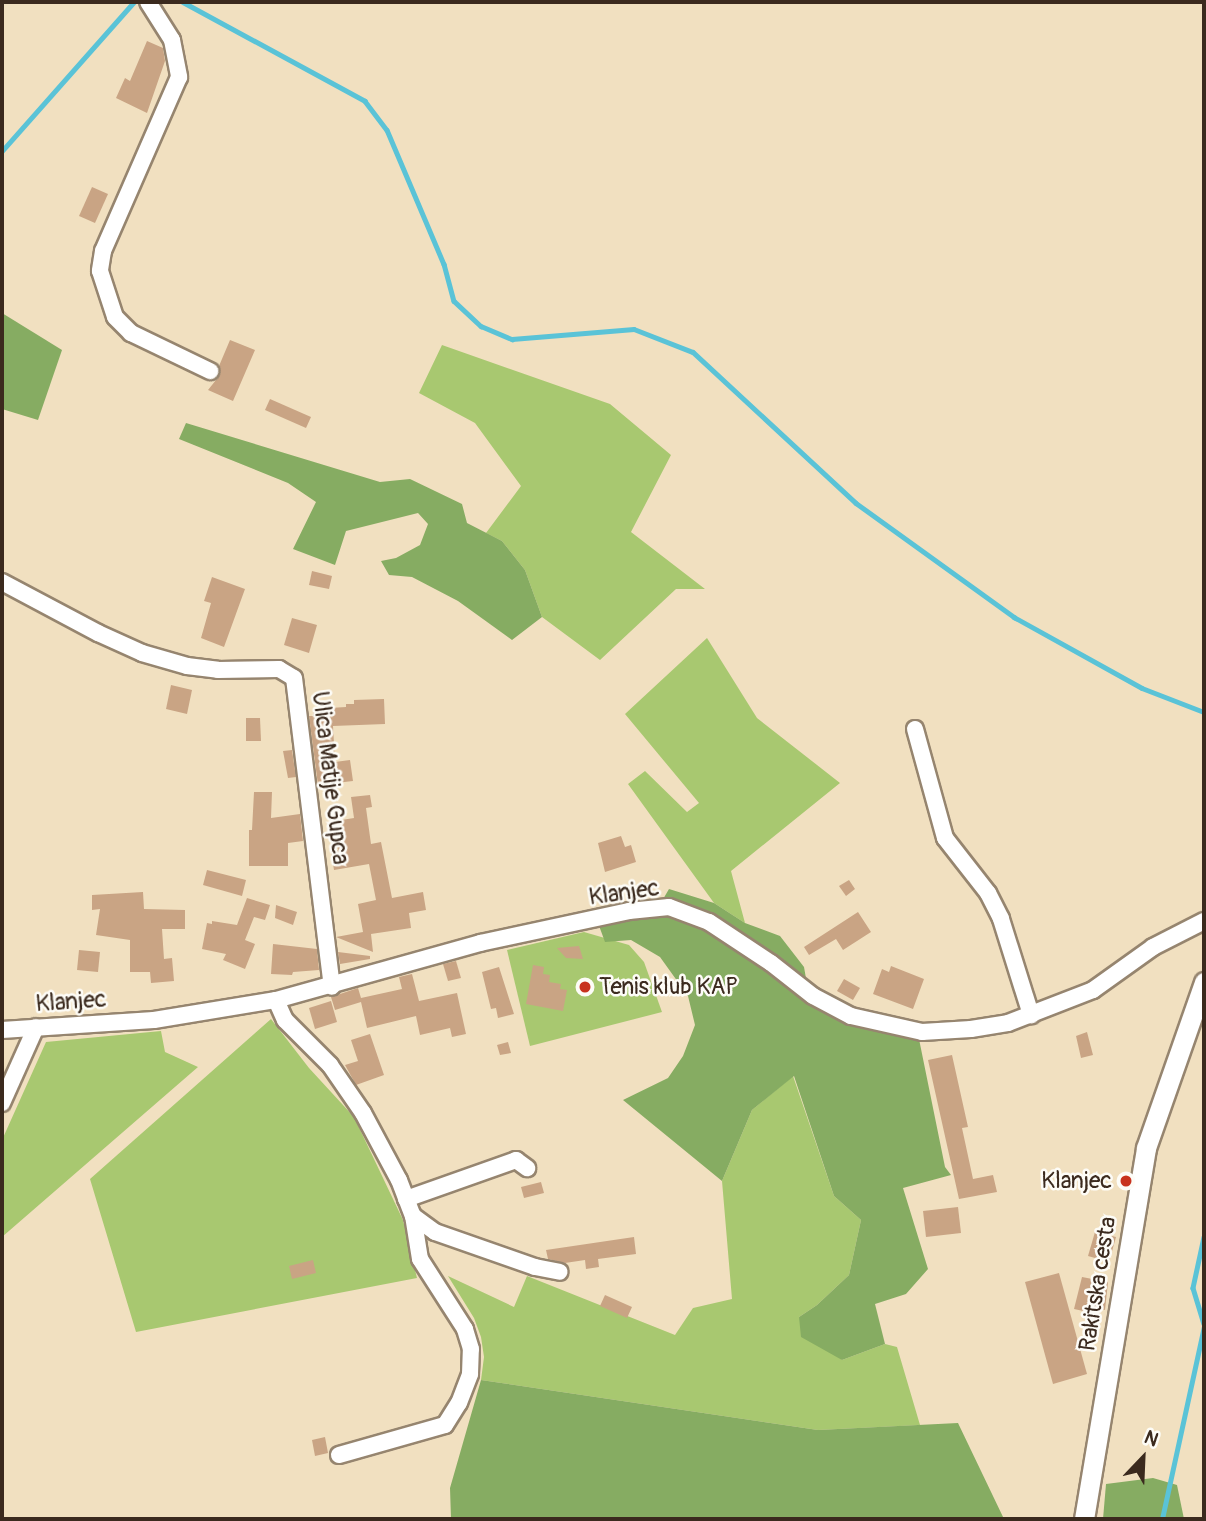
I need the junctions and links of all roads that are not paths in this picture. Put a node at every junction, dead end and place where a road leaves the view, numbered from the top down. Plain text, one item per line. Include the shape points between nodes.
1 (149, 4) edge
2 (210, 371) dead end
3 (2, 582) edge
4 (915, 729) dead end
5 (1204, 921) edge
6 (1204, 982) edge
7 (332, 986) junction
8 (276, 1000) junction
9 (1031, 1015) junction
10 (36, 1027) junction
11 (2, 1030) edge
12 (2, 1103) edge
13 (527, 1168) dead end
14 (406, 1199) junction
15 (413, 1216) junction
16 (560, 1272) dead end
17 (339, 1455) dead end
18 (1084, 1519) edge

1 - 2 street via 172,40 179,78 103,251 100,271 115,317 131,333
3 - 7 street, Ulica Matije Gupca via 142,653 218,670 279,669 294,678
4 - 9 street via 945,838 988,893
5 - 9 street, Klanjec via 1153,947 1093,989
6 - 18 main road, Rakitska cesta via 1146,1148
7 - 8 street, Klanjec
7 - 9 street, Klanjec via 480,943 629,911 669,907 709,922 813,996 851,1016 922,1032 1008,1023
8 - 10 street, Klanjec via 154,1020
8 - 14 street via 285,1020 330,1065 363,1113
10 - 11 street, Klanjec
10 - 12 street
13 - 14 street via 516,1160
14 - 15 street
15 - 16 street via 435,1232
15 - 17 street via 420,1259 465,1329 471,1349 470,1374 445,1425

